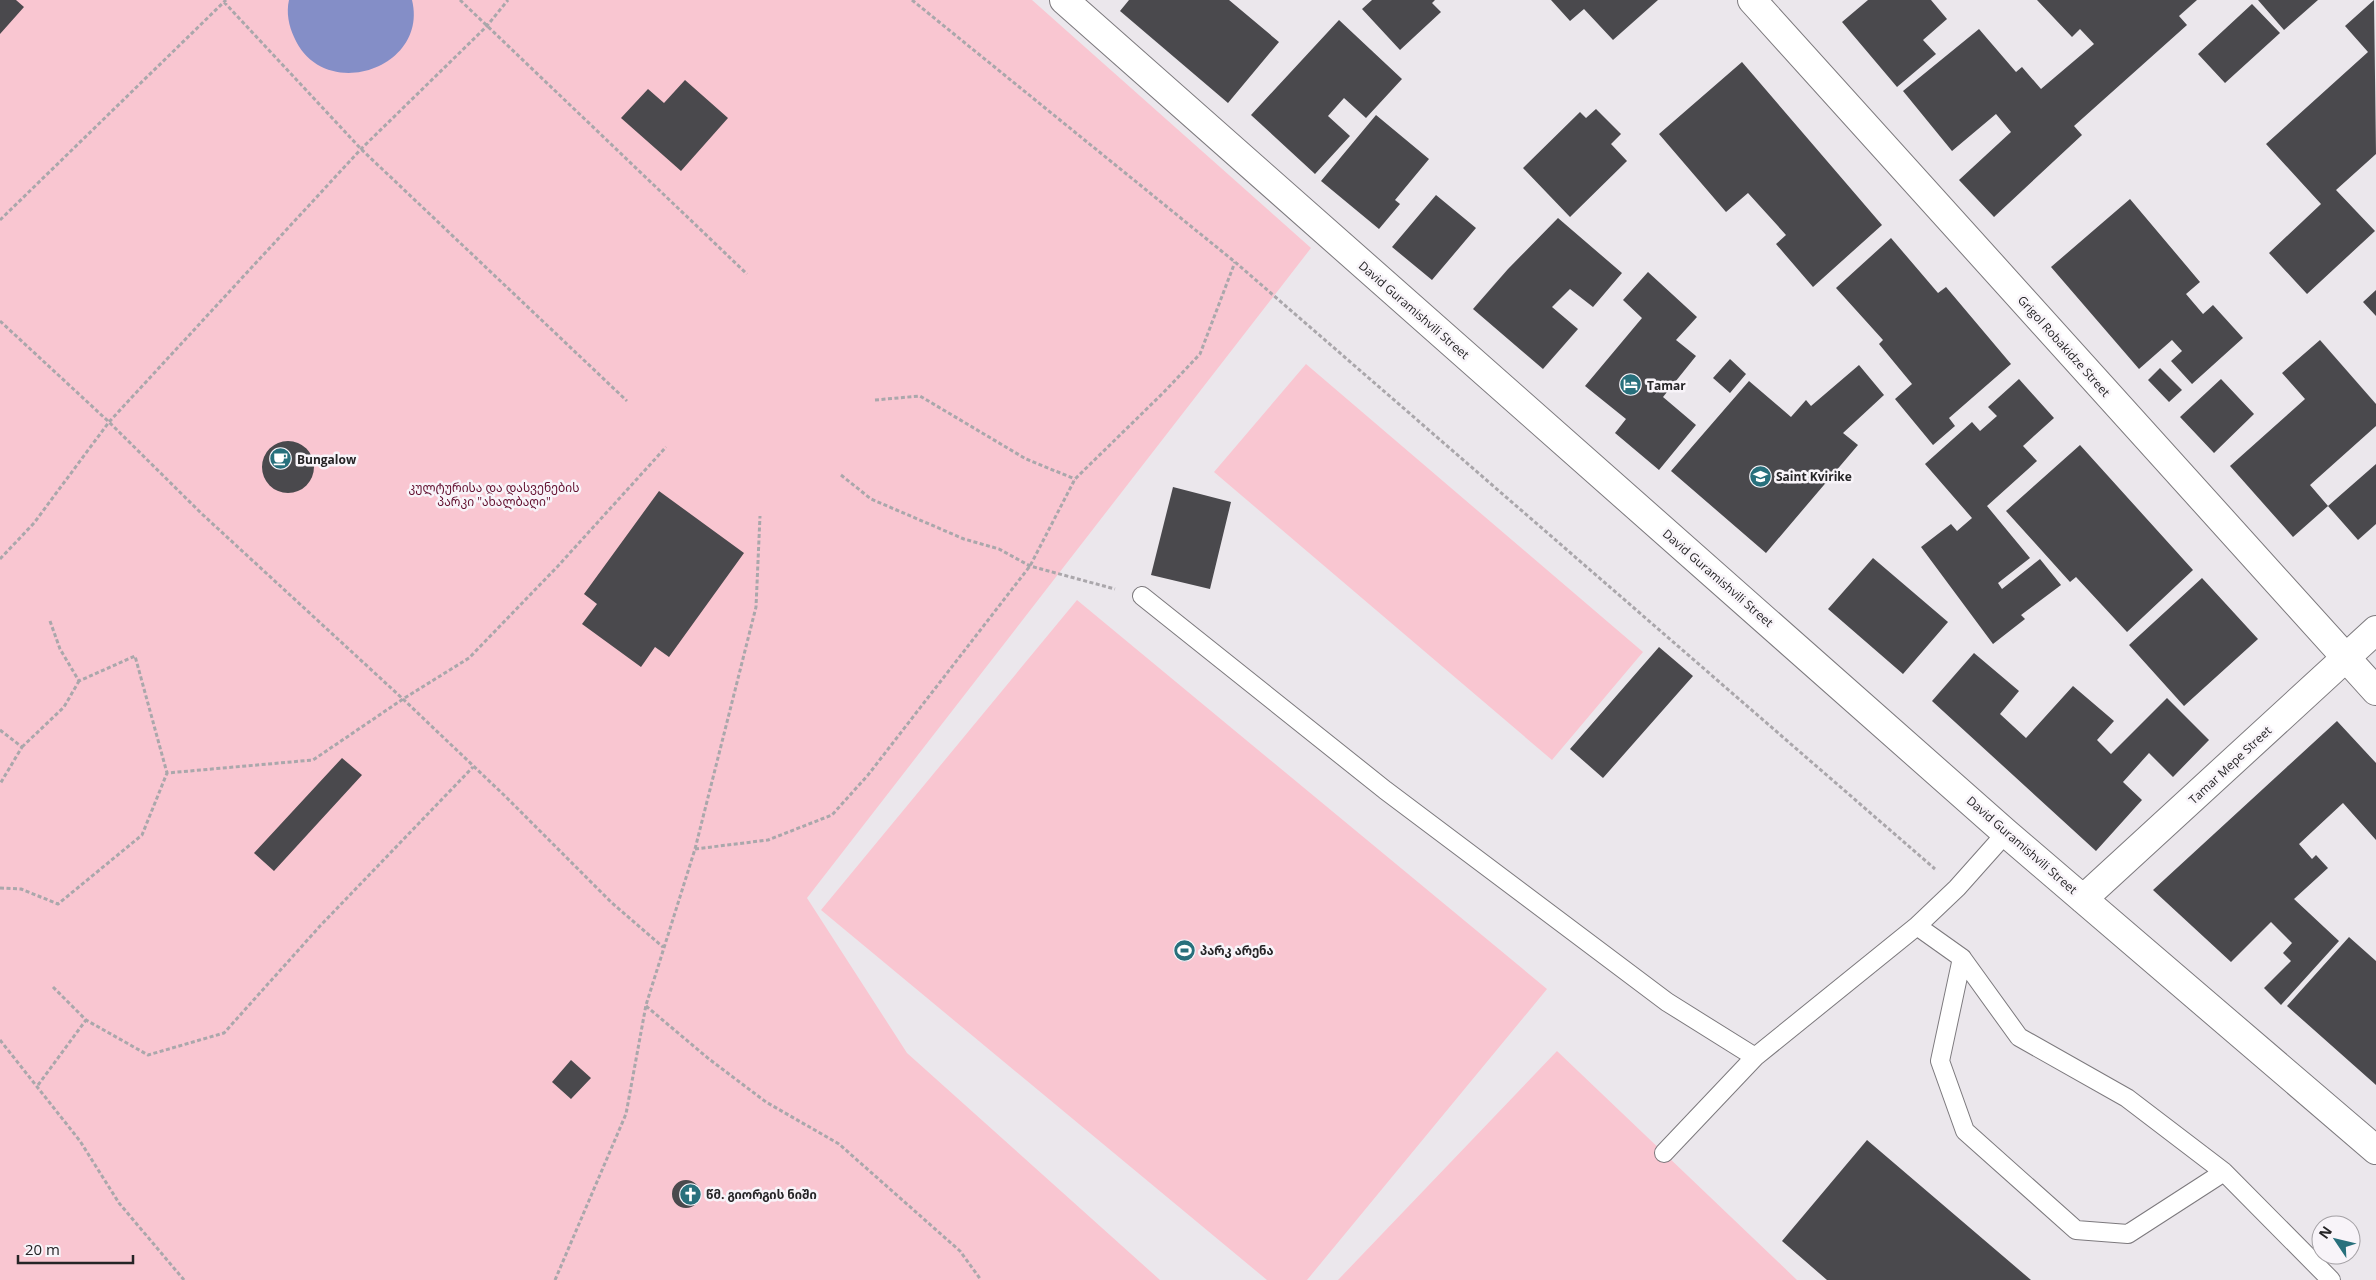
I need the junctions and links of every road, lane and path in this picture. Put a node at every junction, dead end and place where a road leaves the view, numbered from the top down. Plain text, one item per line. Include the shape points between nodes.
1 (460, 0) edge
2 (508, 0) edge
3 (912, 0) edge
4 (1064, 0) edge
5 (1752, 0) edge
6 (225, 1) edge
7 (486, 27) junction
8 (361, 149) junction
9 (0, 220) edge
10 (1235, 262) junction
11 (747, 274) dead end
12 (0, 321) edge
13 (876, 400) dead end
14 (627, 401) dead end
15 (109, 422) junction
16 (666, 447) dead end
17 (841, 475) dead end
18 (1075, 479) junction
19 (760, 516) dead end
20 (0, 559) edge
21 (1030, 566) junction
22 (1142, 596) joint
23 (50, 621) dead end
24 (2376, 630) edge
25 (2346, 658) junction
26 (79, 681) junction
27 (2376, 691) edge
28 (403, 698) junction
29 (0, 730) edge
30 (22, 747) junction
31 (473, 767) junction
32 (167, 773) junction
33 (0, 784) edge
34 (2006, 833) junction
35 (695, 849) junction
36 (0, 888) edge
37 (1957, 888) junction
38 (2084, 899) junction
39 (1917, 926) junction
40 (663, 947) junction
41 (1962, 958) junction
42 (53, 987) dead end
43 (646, 1006) junction
44 (86, 1020) junction
45 (0, 1040) edge
46 (1755, 1057) junction
47 (38, 1085) junction
48 (2376, 1150) edge
49 (1664, 1153) dead end
50 (2224, 1172) junction
51 (184, 1280) edge
52 (555, 1280) edge
53 (981, 1280) edge
54 (2331, 1280) edge

1 - 7 path
2 - 7 path
3 - 10 path
4 - 34 street, David Guramishvili Street
5 - 25 street, Grigol Robakidze Street
6 - 8 path
6 - 9 path
7 - 8 path
7 - 11 path
8 - 14 path
8 - 15 path
10 - 18 path via 1200,354
10 - 37 path
12 - 15 path
13 - 18 path via 920,396 1026,459
15 - 20 path via 34,523
15 - 28 path via 202,514
16 - 28 path via 469,658
17 - 21 path via 870,498 964,539 999,549
18 - 21 path
19 - 35 path via 756,607
21 - 22 path
21 - 35 path via 868,775 832,815 768,840
22 - 46 lane via 1385,790 1667,1002
23 - 26 path via 60,649
24 - 25 street, Tamar Mepe Street
25 - 27 street, Grigol Robakidze Street
25 - 38 street, Tamar Mepe Street
26 - 30 path via 64,707
26 - 32 path via 135,656
28 - 31 path
28 - 32 path via 313,760
29 - 30 path
30 - 33 path
31 - 40 path via 612,903
31 - 44 path via 320,926 224,1034 148,1055
32 - 36 path via 142,836 58,904 20,889
34 - 37 lane
34 - 38 street, David Guramishvili Street
35 - 40 path
37 - 39 lane
38 - 48 street, David Guramishvili Street
39 - 41 lane
39 - 46 lane
40 - 43 path
41 - 50 lane via 2019,1037 2127,1098
41 - 50 lane via 1940,1061 1965,1131 2076,1230 2128,1234
42 - 44 path
43 - 52 path via 626,1114
43 - 53 path via 766,1102 839,1144 960,1251
44 - 47 path
45 - 47 path
46 - 49 lane
47 - 51 path via 80,1140 119,1203
50 - 54 lane

